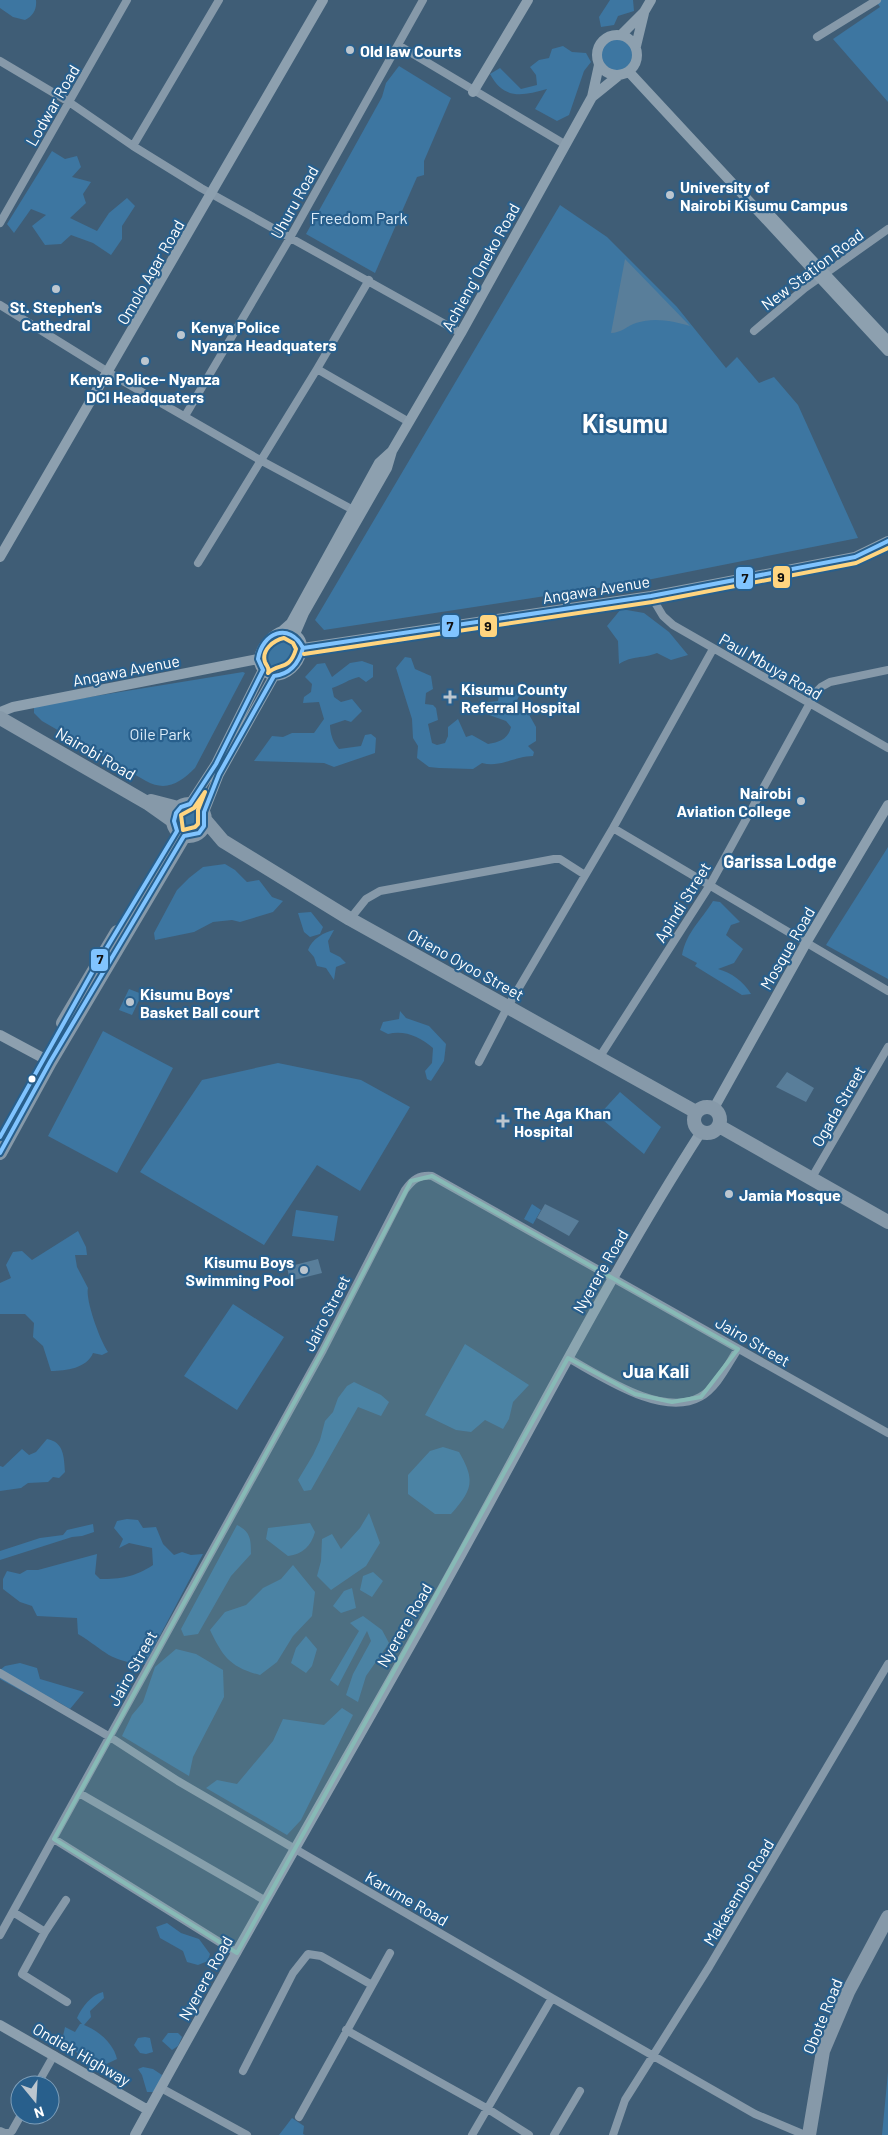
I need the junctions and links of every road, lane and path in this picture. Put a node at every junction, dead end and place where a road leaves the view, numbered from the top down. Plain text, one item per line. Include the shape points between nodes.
1 (127, 0) edge
2 (219, 0) edge
3 (323, 0) edge
4 (423, 0) edge
5 (528, 0) edge
6 (651, 0) edge
7 (877, 0) edge
8 (644, 12) junction
9 (621, 35) junction
10 (817, 36) dead end
11 (398, 45) junction
12 (636, 46) junction
13 (0, 62) edge
14 (599, 65) junction
15 (632, 70) junction
16 (618, 76) junction
17 (473, 92) junction
18 (592, 97) junction
19 (69, 102) junction
20 (566, 145) junction
21 (133, 146) junction
22 (212, 194) junction
23 (0, 223) edge
24 (888, 229) edge
25 (290, 237) junction
26 (823, 277) junction
27 (369, 280) junction
28 (0, 305) edge
29 (754, 331) dead end
30 (461, 333) junction
31 (888, 341) edge
32 (888, 352) edge
33 (318, 369) junction
34 (109, 372) junction
35 (185, 416) junction
36 (409, 422) junction
37 (260, 460) junction
38 (357, 512) junction
39 (888, 541) edge
40 (0, 557) edge
41 (198, 563) dead end
42 (651, 596) junction
43 (282, 631) junction
44 (295, 634) junction
45 (303, 648) junction
46 (713, 649) junction
47 (258, 659) junction
48 (263, 670) junction
49 (888, 670) edge
50 (274, 676) junction
51 (810, 705) junction
52 (0, 712) edge
53 (0, 717) edge
54 (888, 748) edge
55 (888, 805) edge
56 (184, 806) junction
57 (203, 822) junction
58 (613, 828) junction
59 (178, 829) junction
60 (585, 875) junction
61 (710, 885) junction
62 (350, 919) junction
63 (806, 943) junction
64 (888, 991) edge
65 (507, 1008) junction
66 (0, 1035) edge
67 (888, 1047) edge
68 (599, 1058) junction
69 (46, 1060) junction
70 (480, 1062) dead end
71 (714, 1108) junction
72 (696, 1112) junction
73 (719, 1126) junction
74 (701, 1132) junction
75 (0, 1137) edge
76 (0, 1153) edge
77 (811, 1179) junction
78 (888, 1222) edge
79 (613, 1276) junction
80 (738, 1349) junction
81 (568, 1358) junction
82 (888, 1433) edge
83 (888, 1664) edge
84 (0, 1673) edge
85 (110, 1737) junction
86 (79, 1793) junction
87 (54, 1839) junction
88 (295, 1848) junction
89 (66, 1900) dead end
90 (266, 1901) junction
91 (13, 1912) junction
92 (888, 1917) edge
93 (45, 1932) junction
94 (0, 1935) edge
95 (237, 1953) junction
96 (390, 1953) dead end
97 (372, 1985) junction
98 (552, 1998) junction
99 (67, 2002) dead end
100 (0, 2025) edge
101 (346, 2030) junction
102 (54, 2055) junction
103 (656, 2055) junction
104 (244, 2071) dead end
105 (43, 2075) edge
106 (161, 2088) junction
107 (580, 2091) dead end
108 (488, 2109) junction
109 (148, 2110) junction
110 (299, 2116) dead end
111 (15, 2125) edge
112 (0, 2131) edge
113 (135, 2135) edge
114 (247, 2135) edge
115 (472, 2135) edge
116 (529, 2135) edge
117 (554, 2135) edge
118 (613, 2135) edge
119 (805, 2135) edge
120 (810, 2135) edge

1 - 19 street, Lodwar Road
2 - 21 street
3 - 22 main road, Omolo Agar Road
4 - 11 street, Uhuru Road
5 - 17 main road
6 - 8 main road
7 - 10 street
8 - 9 main road
8 - 12 main road
9 - 12 main road
9 - 14 main road via 608,37 599,46
11 - 17 street
11 - 25 street, Uhuru Road
12 - 15 main road via 638,59
13 - 19 street
14 - 16 main road via 607,73
14 - 18 main road, Achieng' Oneko Road
15 - 16 main road
15 - 26 main road
16 - 18 main road, Achieng' Oneko Road
17 - 20 street
18 - 20 main road, Achieng' Oneko Road
19 - 21 street
19 - 23 street, Lodwar Road
20 - 30 main road, Achieng' Oneko Road
21 - 22 street
22 - 25 street
22 - 34 main road, Omolo Agar Road
24 - 26 street, New Station Road
25 - 27 street
25 - 35 street, Uhuru Road
26 - 29 street, New Station Road
26 - 31 main road
26 - 32 main road
27 - 30 street
27 - 33 street
28 - 34 street
30 - 36 main road, Achieng' Oneko Road
33 - 36 street
33 - 37 street
34 - 35 street
34 - 40 main road, Omolo Agar Road
35 - 37 street
36 - 38 main road, Achieng' Oneko Road via 392,451 387,468
37 - 38 street
37 - 41 street
38 - 43 main road, Achieng' Oneko Road via 291,622
38 - 44 main road, Achieng' Oneko Road
39 - 42 main road, Angawa Avenue via 855,557
42 - 45 main road, Angawa Avenue
42 - 46 street, Paul Mbuya Road via 663,616 673,625
43 - 44 main road
43 - 47 main road via 268,640
44 - 45 main road
45 - 50 main road via 300,660 291,670
46 - 51 street, Paul Mbuya Road
46 - 58 street
47 - 48 main road
47 - 52 main road, Angawa Avenue
48 - 50 main road
48 - 56 main road via 216,764
49 - 51 street, Apindi Street via 830,682 821,687
50 - 57 main road via 219,774
51 - 54 street, Paul Mbuya Road
51 - 61 street, Apindi Street
53 - 56 highway, Nairobi Road via 152,801
53 - 59 highway, Nairobi Road via 149,804
55 - 63 main road, Mosque Road
56 - 57 highway, Nairobi Road via 197,805
56 - 59 highway
57 - 59 highway
57 - 62 highway, Otieno Oyoo Street via 223,841
58 - 60 street
58 - 61 street
59 - 69 highway
60 - 62 street via 560,859 554,859 380,890 366,899
60 - 65 street
61 - 63 street
61 - 68 street, Apindi Street
62 - 65 highway, Otieno Oyoo Street
63 - 64 street
63 - 71 main road, Mosque Road
65 - 68 highway, Otieno Oyoo Street
65 - 70 street
66 - 69 main road
67 - 77 street, Ogada Street
68 - 72 highway, Otieno Oyoo Street
69 - 75 highway
69 - 76 highway
71 - 72 highway via 704,1106
71 - 73 highway via 720,1116
72 - 74 highway via 694,1121
73 - 74 highway via 711,1132
73 - 77 highway
74 - 79 main road, Nyerere Road
77 - 78 highway
79 - 80 street, Jairo Street
79 - 81 main road, Nyerere Road
79 - 85 street, Jairo Street via 432,1176 419,1176 411,1181 323,1350
80 - 81 street via 711,1389 688,1402 635,1394
80 - 82 street, Jairo Street
81 - 88 main road, Nyerere Road
83 - 103 street, Makasembo Road
84 - 85 street, Karume Road
85 - 86 street, Jairo Street
85 - 88 street, Karume Road via 178,1781
86 - 87 street, Jairo Street
86 - 90 street
87 - 91 street, Jairo Street
87 - 95 street
88 - 90 main road, Nyerere Road
88 - 98 street, Karume Road
89 - 93 street
90 - 95 main road, Nyerere Road
91 - 93 street
91 - 94 street, Jairo Street
92 - 120 highway, Obote Road via 848,1992 823,2051
93 - 99 street via 22,1974
95 - 106 main road, Nyerere Road
96 - 97 street
97 - 101 street
97 - 104 street via 321,1956 308,1954 293,1973
98 - 103 street, Karume Road
98 - 108 street
100 - 102 main road, Ondiek Highway
101 - 108 street
101 - 110 street
102 - 105 street
102 - 109 main road, Ondiek Highway
103 - 118 street, Makasembo Road via 625,2100
103 - 119 street, Karume Road via 755,2114
106 - 109 main road, Nyerere Road
106 - 114 street
107 - 117 street
108 - 115 street
108 - 116 street
109 - 113 main road, Nyerere Road
111 - 112 street via 7,2134

